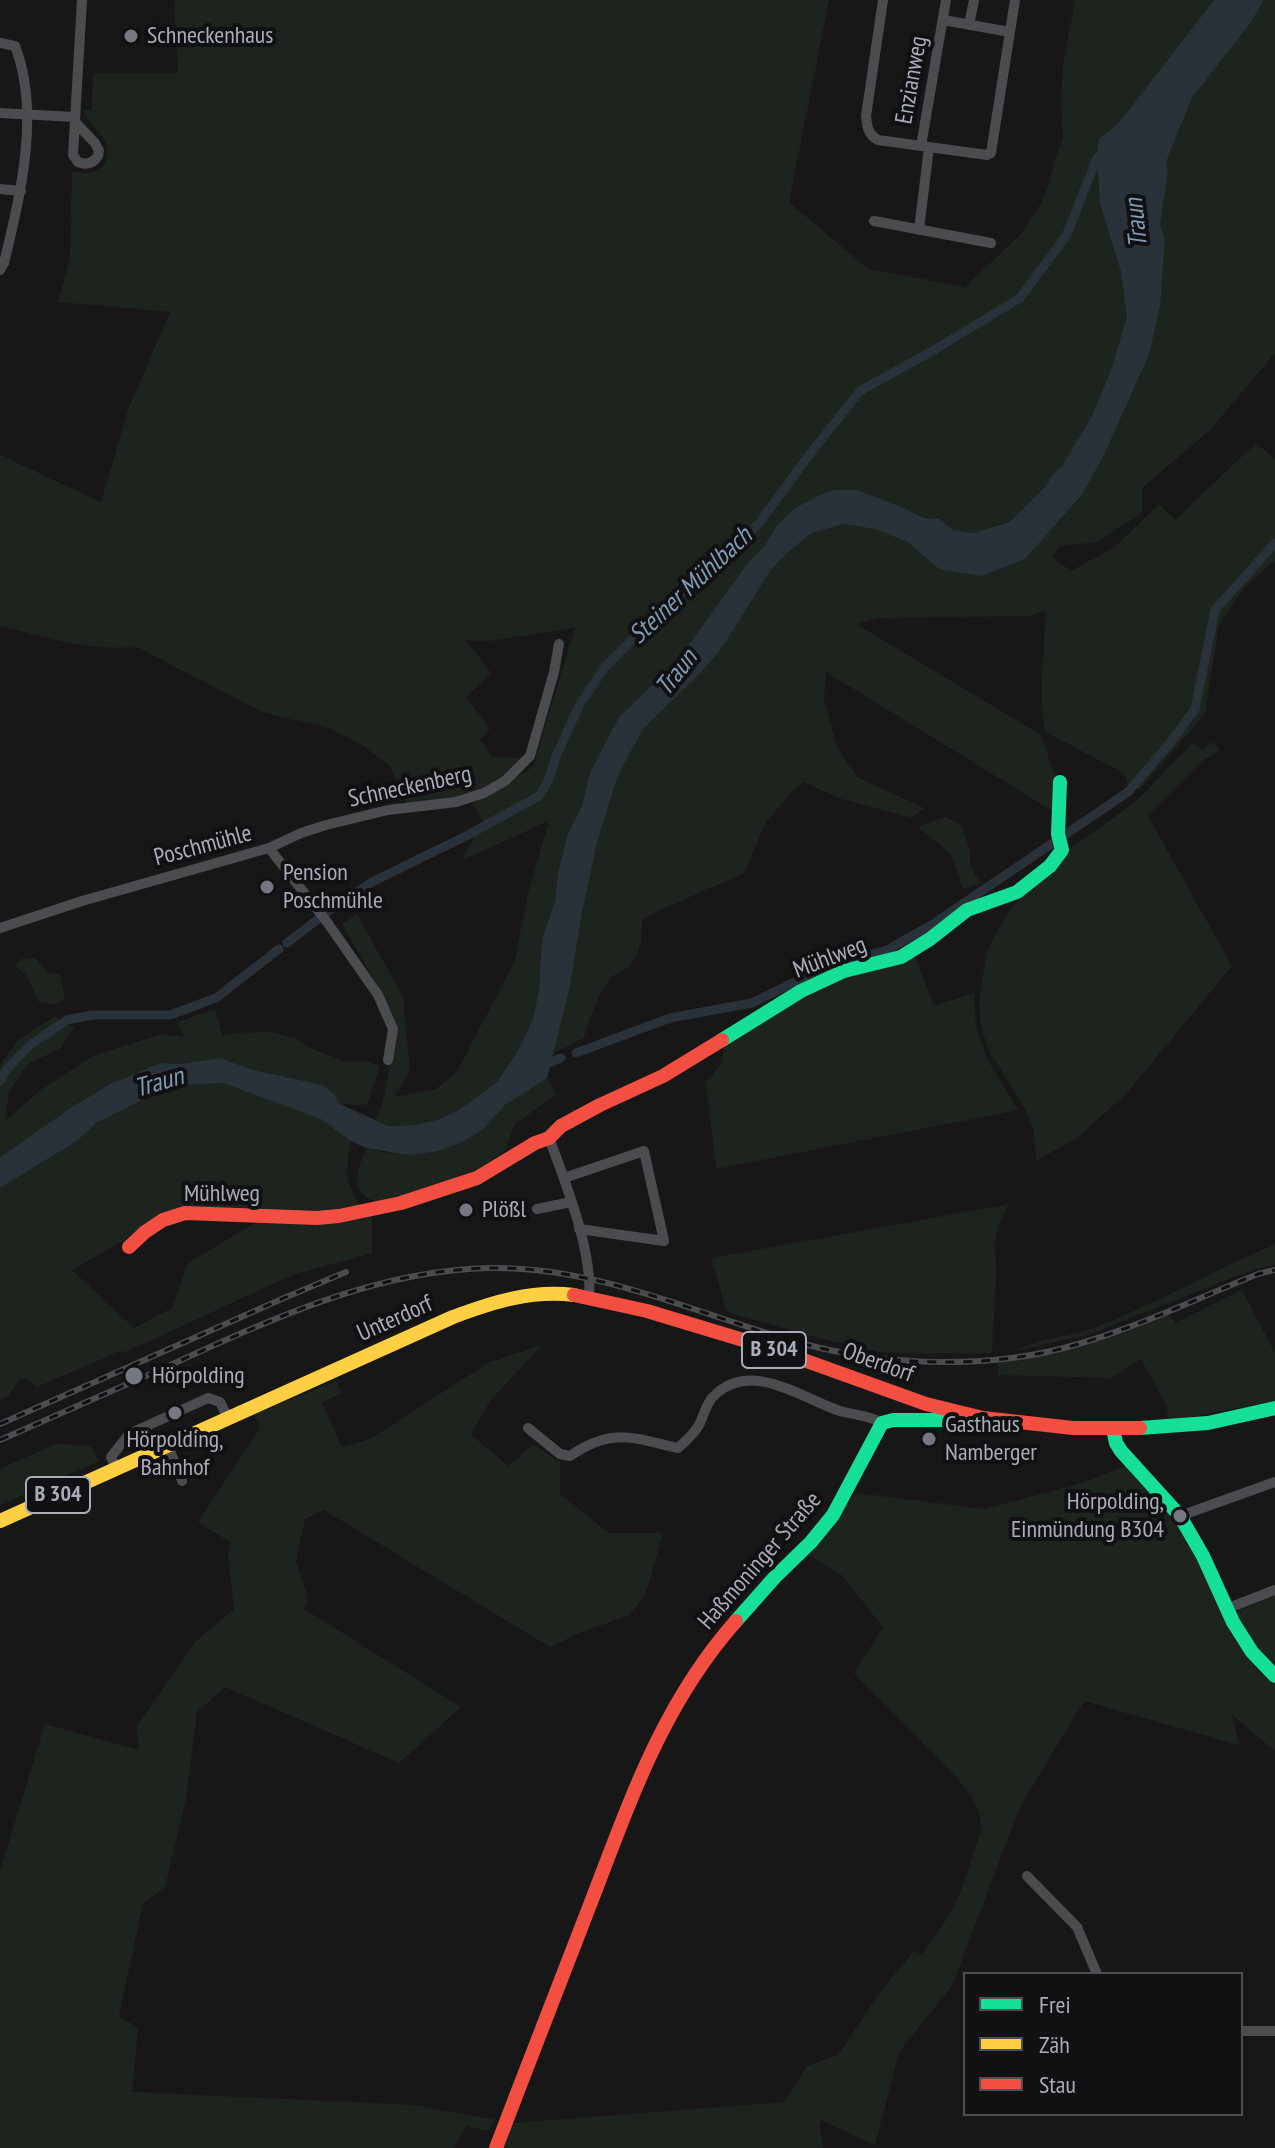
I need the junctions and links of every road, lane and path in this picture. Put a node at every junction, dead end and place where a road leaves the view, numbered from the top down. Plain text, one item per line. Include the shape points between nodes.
1 (82, 0) edge
2 (883, 0) edge
3 (946, 0) edge
4 (974, 0) edge
5 (1015, 0) edge
6 (943, 20) junction
7 (969, 25) junction
8 (1010, 32) junction
9 (0, 43) edge
10 (0, 113) edge
11 (27, 114) junction
12 (925, 147) junction
13 (0, 189) edge
14 (21, 191) junction
15 (874, 221) dead end
16 (919, 230) junction
17 (991, 243) dead end
18 (0, 270) edge
19 (559, 644) dead end
20 (1060, 782) dead end
21 (269, 848) junction
22 (0, 928) edge
23 (388, 1060) dead end
24 (549, 1138) junction
25 (564, 1178) junction
26 (571, 1202) junction
27 (537, 1209) dead end
28 (579, 1229) junction
29 (129, 1247) dead end
30 (589, 1297) junction
31 (1275, 1408) edge
32 (957, 1413) junction
33 (228, 1418) junction
34 (882, 1423) junction
35 (528, 1428) dead end
36 (1113, 1429) junction
37 (168, 1446) junction
38 (116, 1468) junction
39 (182, 1481) dead end
40 (1275, 1482) edge
41 (1180, 1516) junction
42 (0, 1521) edge
43 (1275, 1590) edge
44 (1226, 1609) junction
45 (1275, 1676) edge
46 (1027, 1876) dead end
47 (1096, 1972) edge
48 (1243, 2031) edge
49 (1275, 2031) edge
50 (496, 2148) edge

1 - 11 street via 75,119
2 - 12 street via 868,129 878,140
3 - 6 street, Enzianweg
4 - 7 street
5 - 8 street
6 - 7 street, Enzianweg
6 - 12 street, Enzianweg
7 - 8 street, Enzianweg
8 - 12 street via 991,153
9 - 11 street via 15,46 23,65
10 - 11 street
11 - 14 street
12 - 16 street, Enzianweg
13 - 14 street
14 - 18 street
15 - 16 street
16 - 17 street
19 - 21 street, Schneckenberg via 530,756 505,781 456,802 355,818
20 - 24 street, Mühlweg via 1062,850 1017,892 967,910 901,957 844,971 801,991 663,1076 561,1126
21 - 22 street, Poschmühle
21 - 23 street, Poschmühle via 378,995 393,1029
24 - 25 street
24 - 29 street, Mühlweg via 477,1178 401,1203 317,1218 185,1213 163,1220
25 - 26 street
25 - 28 street via 644,1151 664,1241
26 - 27 street
26 - 28 street
28 - 30 street
30 - 32 street, Oberdorf / B 304 via 773,1349
30 - 33 street, Unterdorf / B 304 via 523,1295 477,1307
31 - 36 street, Oberdorf / B 304 via 1208,1423
32 - 34 street via 952,1420
32 - 36 street, Oberdorf / B 304
33 - 37 street, Unterdorf / B 304
33 - 38 street via 220,1402 208,1398 129,1434 111,1457
34 - 35 street via 778,1386 746,1381 727,1386 707,1402 698,1427 678,1448 623,1436 600,1440 570,1456
34 - 50 street, Haßmoninger Straße via 833,1515 729,1629 675,1705 639,1778
36 - 41 street via 1121,1451
37 - 38 street, Unterdorf / B 304
37 - 39 street
38 - 42 street, Unterdorf / B 304
40 - 41 street
41 - 44 street
43 - 44 street
44 - 45 street via 1252,1652
46 - 47 street via 1077,1927
48 - 49 street

